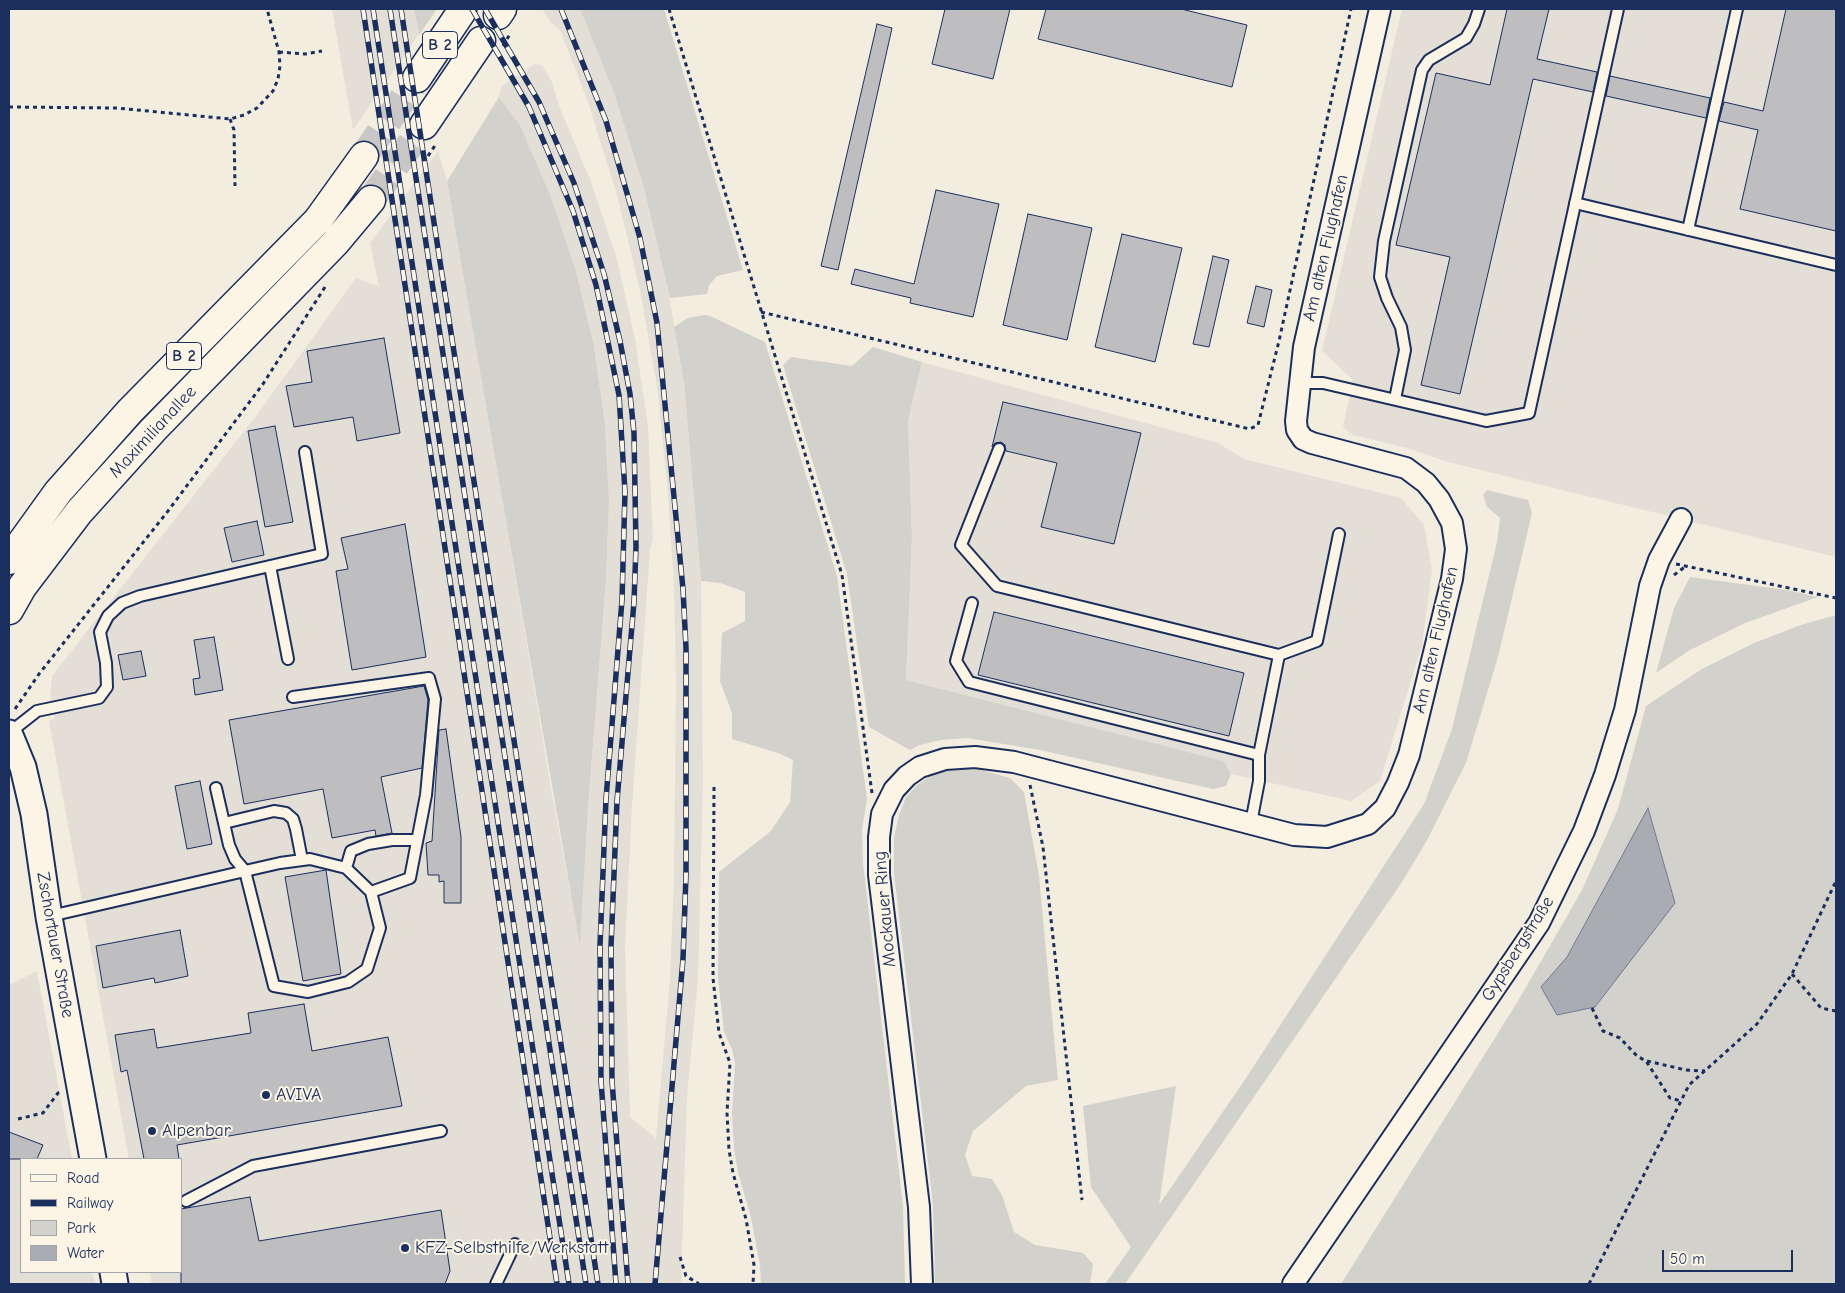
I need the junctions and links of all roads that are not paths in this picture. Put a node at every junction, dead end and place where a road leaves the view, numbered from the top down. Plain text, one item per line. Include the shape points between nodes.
1 (1380, 9) edge
2 (1479, 9) edge
3 (1618, 9) edge
4 (1737, 9) edge
5 (462, 11) dead end
6 (481, 41) dead end
7 (417, 78) tunnel mouth
8 (424, 125) tunnel mouth
9 (364, 156) tunnel mouth
10 (371, 200) tunnel mouth
11 (1575, 203) junction
12 (1688, 230) junction
13 (1836, 265) edge
14 (1299, 383) junction
15 (1395, 400) junction
16 (998, 449) dead end
17 (305, 452) dead end
18 (1682, 519) dead end
19 (1339, 534) dead end
20 (9, 560) edge
21 (270, 566) junction
22 (972, 603) dead end
23 (9, 610) edge
24 (1279, 655) junction
25 (288, 658) dead end
26 (293, 697) dead end
27 (10, 726) edge
28 (1259, 754) junction
29 (216, 788) dead end
30 (224, 823) junction
31 (1251, 823) junction
32 (417, 840) junction
33 (302, 860) junction
34 (346, 868) junction
35 (245, 871) junction
36 (371, 892) junction
37 (49, 917) junction
38 (441, 1131) dead end
39 (93, 1158) edge
40 (186, 1201) dead end
41 (515, 1244) dead end
42 (496, 1284) edge
43 (922, 1284) edge
44 (1293, 1284) edge

1 - 14 street, Am alten Flughafen via 1304,346
2 - 15 lane via 1466,38 1429,60 1422,70 1384,241 1380,277 1386,298 1401,327 1405,350
3 - 11 lane
4 - 12 lane
5 - 7 highway, B 2
6 - 8 highway, B 2
9 - 20 highway, B 2 via 318,220 130,411 58,492
10 - 23 highway, Maximilianallee / B 2 via 335,243 153,430 79,512 22,587
11 - 12 lane
11 - 15 lane via 1529,413 1486,421
12 - 13 lane
14 - 15 lane via 1323,383
14 - 31 street, Am alten Flughafen via 1296,421 1303,439 1406,468 1426,482 1452,522 1456,549 1452,579 1409,755 1384,808 1368,824 1327,837 1294,835
16 - 24 lane via 961,545 997,586
17 - 21 lane via 322,554
18 - 44 street, Gypsbergstraße via 1659,560 1650,586 1625,710 1605,775 1584,831 1539,923
19 - 24 lane via 1317,641
21 - 25 lane
21 - 27 lane via 122,603 108,616 100,632 107,687 99,698 36,711
22 - 28 lane via 956,660 968,682
24 - 28 lane
26 - 32 lane via 429,678 435,699 426,795
27 - 37 street, Zschortauer Straße via 34,814
28 - 31 lane via 1259,781
29 - 30 lane
30 - 33 lane via 274,811 286,813 293,819
30 - 35 lane via 235,859
31 - 43 street, Mockauer Ring via 1014,762 975,757 945,759 920,767 894,790 882,814 879,875 919,1207
32 - 34 lane via 368,844 351,851
32 - 36 lane via 410,878
33 - 34 lane via 310,858
33 - 35 lane
34 - 36 lane
35 - 36 lane via 274,986 308,992 348,982 367,969 380,928
35 - 37 lane
37 - 39 street, Zschortauer Straße
38 - 40 lane via 253,1166
41 - 42 lane

